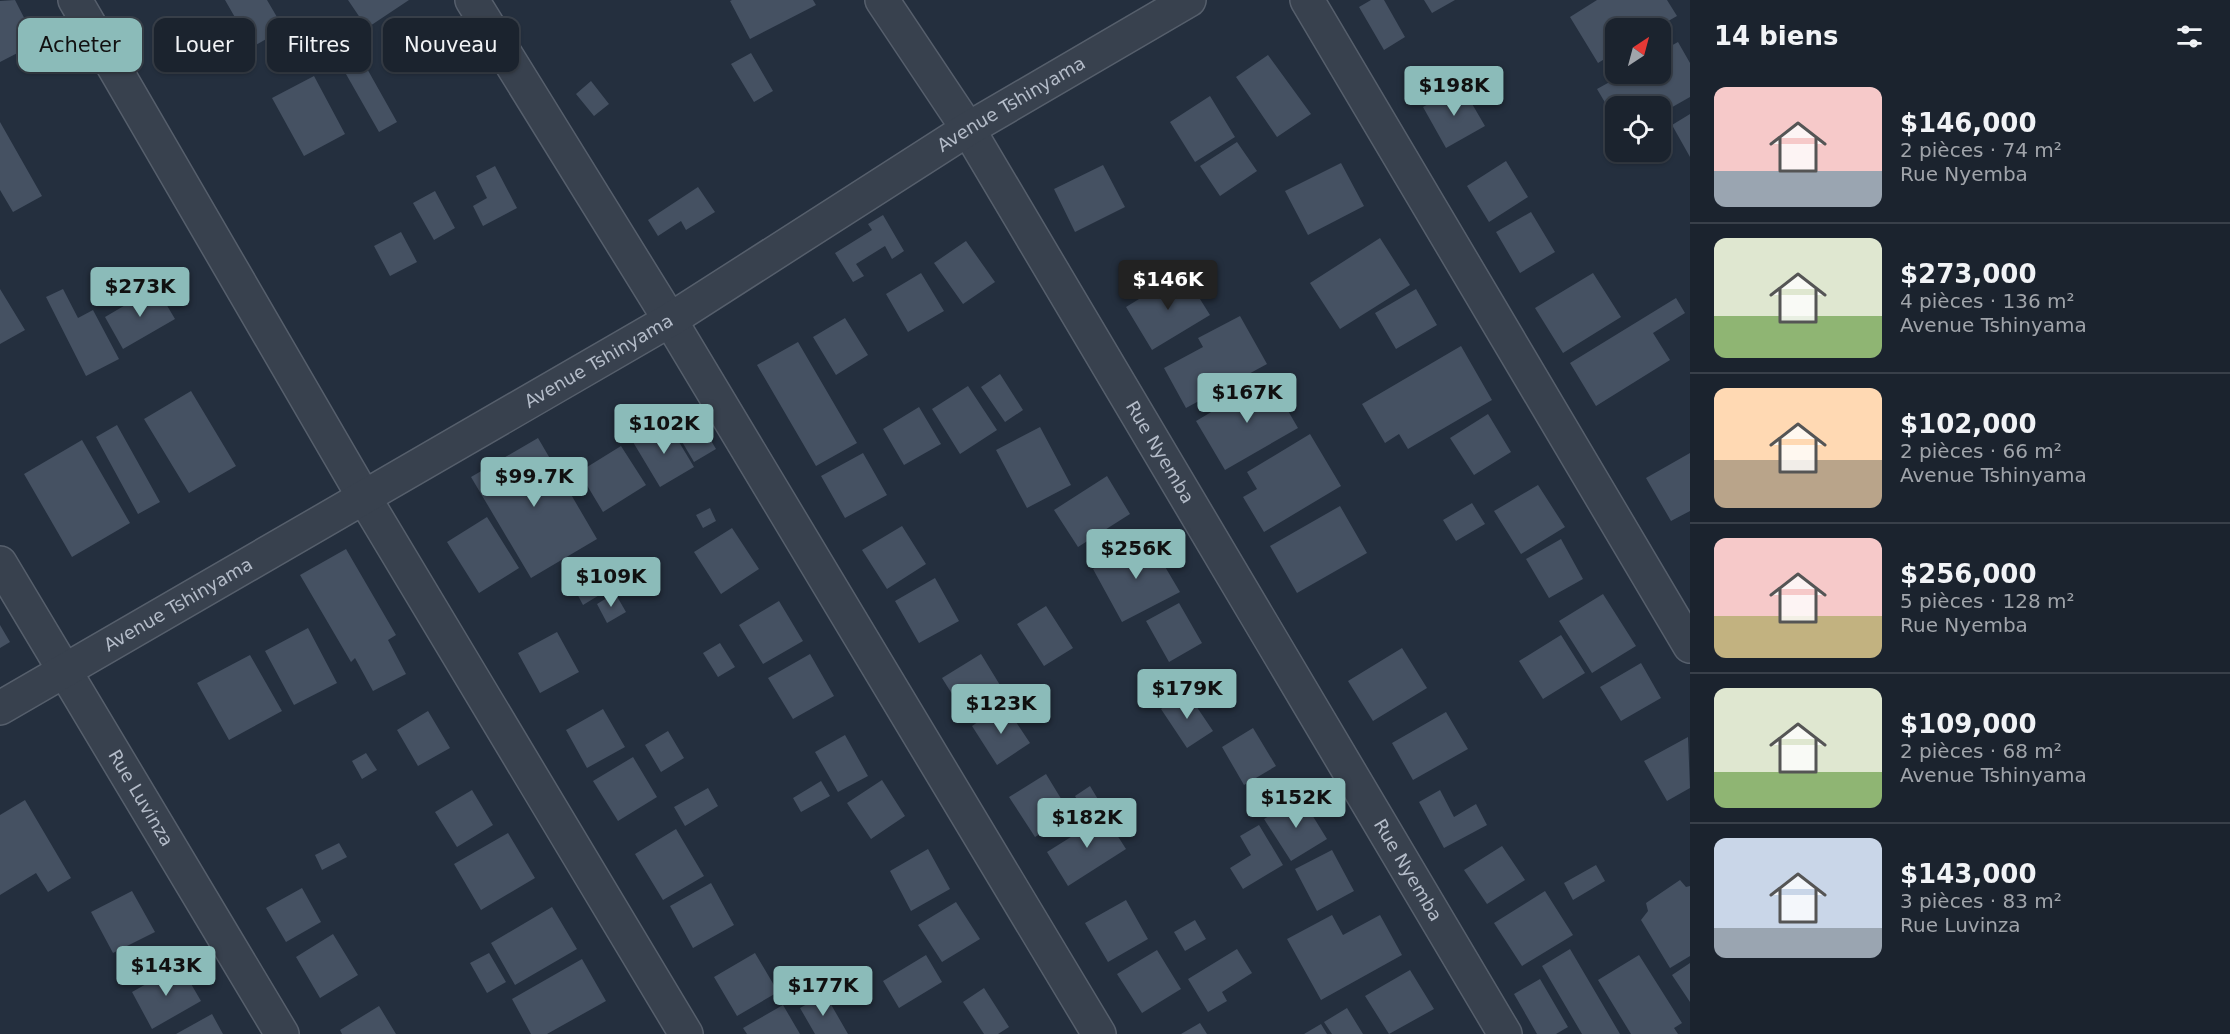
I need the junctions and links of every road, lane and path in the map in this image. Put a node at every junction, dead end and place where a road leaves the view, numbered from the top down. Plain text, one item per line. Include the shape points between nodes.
1 (75, 0) edge
2 (472, 0) edge
3 (882, 0) edge
4 (1189, 0) edge
5 (1307, 0) edge
6 (968, 129) junction
7 (670, 320) junction
8 (365, 499) junction
9 (0, 563) edge
10 (1690, 646) edge
11 (63, 671) junction
12 (0, 708) edge
13 (282, 1034) edge
14 (686, 1034) edge
15 (1099, 1034) edge
16 (1505, 1034) edge

1 - 8 street
2 - 7 street
3 - 6 street, Rue Nyemba
4 - 6 street, Avenue Tshinyama
5 - 10 street
6 - 7 street, Avenue Tshinyama
6 - 16 street, Rue Nyemba
7 - 8 street, Avenue Tshinyama
7 - 15 street
8 - 11 street, Avenue Tshinyama
8 - 14 street
9 - 11 street, Rue Luvinza
11 - 12 street, Avenue Tshinyama
11 - 13 street, Rue Luvinza

